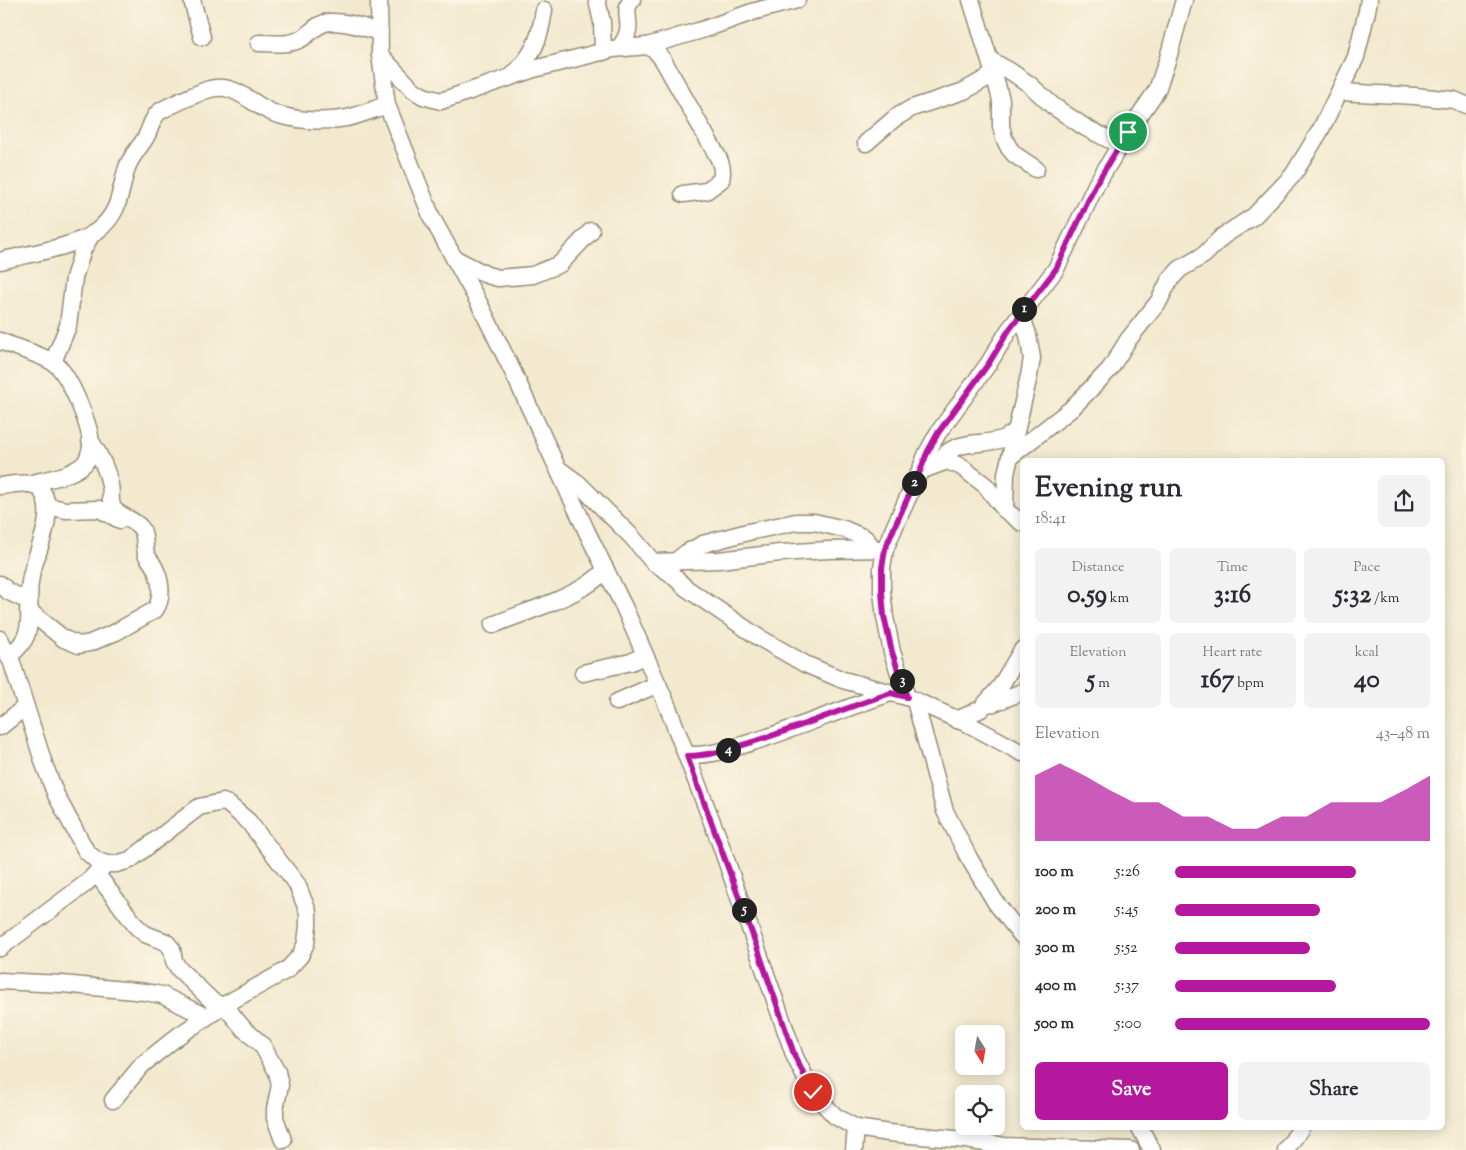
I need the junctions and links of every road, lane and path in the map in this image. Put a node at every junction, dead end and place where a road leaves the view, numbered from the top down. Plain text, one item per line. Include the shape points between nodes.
1 (192, 0) edge
2 (380, 0) edge
3 (597, 0) edge
4 (632, 0) edge
5 (797, 0) edge
6 (971, 0) edge
7 (1184, 0) edge
8 (1368, 0) edge
9 (544, 10) dead end
10 (380, 32) junction
11 (202, 37) dead end
12 (259, 43) dead end
13 (647, 46) junction
14 (619, 48) junction
15 (603, 52) junction
16 (380, 55) junction
17 (992, 67) junction
18 (512, 77) junction
19 (1340, 92) junction
20 (1466, 104) edge
21 (387, 105) junction
22 (866, 143) dead end
23 (1120, 145) junction
24 (1036, 169) dead end
25 (682, 194) dead end
26 (591, 231) dead end
27 (92, 234) junction
28 (4, 256) edge
29 (454, 258) junction
30 (1021, 313) junction
31 (0, 342) edge
32 (53, 362) junction
33 (1016, 431) junction
34 (90, 440) junction
35 (1011, 456) junction
36 (936, 464) junction
37 (557, 467) junction
38 (920, 471) junction
39 (28, 484) junction
40 (0, 486) edge
41 (47, 506) junction
42 (1005, 510) junction
43 (135, 522) junction
44 (1020, 522) edge
45 (880, 549) junction
46 (653, 562) junction
47 (676, 562) junction
48 (606, 570) junction
49 (0, 584) edge
50 (28, 605) junction
51 (493, 625) dead end
52 (0, 639) edge
53 (1020, 653) edge
54 (645, 655) junction
55 (9, 658) junction
56 (584, 673) dead end
57 (658, 684) junction
58 (891, 693) junction
59 (1020, 693) edge
60 (911, 699) junction
61 (617, 702) dead end
62 (986, 704) junction
63 (25, 707) junction
64 (957, 720) junction
65 (0, 727) edge
66 (1020, 752) edge
67 (687, 756) junction
68 (101, 869) junction
69 (1020, 933) edge
70 (0, 948) edge
71 (0, 981) edge
72 (223, 1006) junction
73 (206, 1017) junction
74 (113, 1100) dead end
75 (856, 1128) junction
76 (1141, 1130) edge
77 (1301, 1130) edge
78 (283, 1140) dead end
79 (1061, 1149) edge
80 (854, 1150) edge
81 (1131, 1150) edge
82 (1152, 1150) edge
83 (1286, 1150) edge

1 - 11 street
2 - 10 street
3 - 15 street
4 - 14 street via 627,10 626,38
5 - 13 street
6 - 17 street
7 - 23 street via 1157,90
8 - 19 street via 1356,57
9 - 18 street via 540,37 534,50
10 - 12 street via 329,22 291,43
10 - 16 street
13 - 14 street
13 - 25 street via 663,60 722,165 721,180 715,186 706,191
14 - 15 street
15 - 18 street
16 - 18 street via 412,89 441,101
16 - 21 street
17 - 22 street via 964,91 912,108 895,118
17 - 23 street via 1010,71 1053,106
17 - 24 street via 1001,100 1004,138 1015,155
19 - 20 street via 1414,96
19 - 35 street via 1293,175 1254,216 1223,236 1204,255 1180,269 1110,369 1071,409
21 - 27 street via 347,118 301,119 278,115 239,92 220,88 204,91 159,112 153,119 126,170 120,200 110,217
21 - 29 street via 432,218
23 - 30 street via 1096,184 1056,269
26 - 29 street via 560,264 533,274 498,278
27 - 28 street via 55,248
27 - 32 street via 83,249 74,278 68,326
29 - 37 street
30 - 33 street via 1032,358
30 - 38 street via 938,433
31 - 32 street
32 - 34 street via 68,380 82,410
33 - 35 street
33 - 36 street via 1003,438 951,449
34 - 39 street via 87,461 78,468
34 - 43 street via 107,472 112,506
35 - 42 street via 1006,474
36 - 38 street
36 - 42 street via 947,461 960,466 985,485
37 - 46 street via 579,484
37 - 48 street
38 - 45 street
39 - 40 street
39 - 41 street via 34,484 43,492
41 - 43 street via 59,510 99,508 122,521
41 - 50 street via 42,542 32,568
42 - 44 street
43 - 50 street via 143,532 147,556 158,579 160,600 155,610 116,632 79,645 64,639
45 - 47 street
45 - 47 street via 844,528 796,522 703,544 686,552
45 - 60 street via 884,616 892,652
46 - 47 street
46 - 58 street via 727,616 805,664 843,680
48 - 51 street via 587,585 542,607
48 - 54 street
49 - 50 street
50 - 55 street via 28,629
52 - 55 street
53 - 62 street
54 - 56 street via 631,662
54 - 57 street
55 - 63 street
57 - 61 street
57 - 67 street
58 - 60 street
58 - 67 street via 720,752
59 - 62 street
60 - 64 street
60 - 69 street via 945,811 968,858
62 - 64 street via 981,710
63 - 65 street
63 - 68 street via 56,795 86,850
64 - 66 street
67 - 75 street via 795,1057 813,1092 835,1116
68 - 70 street
68 - 72 street via 136,926 145,934 166,942 179,969 212,1001
68 - 72 street via 130,860 199,807 223,802 248,821 297,884 308,912 306,943 300,956 287,970
71 - 73 street via 145,992 162,996
72 - 73 street
72 - 78 street via 262,1045 277,1072 280,1085 275,1118
73 - 74 street via 142,1065
75 - 79 street via 1004,1146
75 - 80 street
76 - 82 street
77 - 83 street
79 - 81 street

